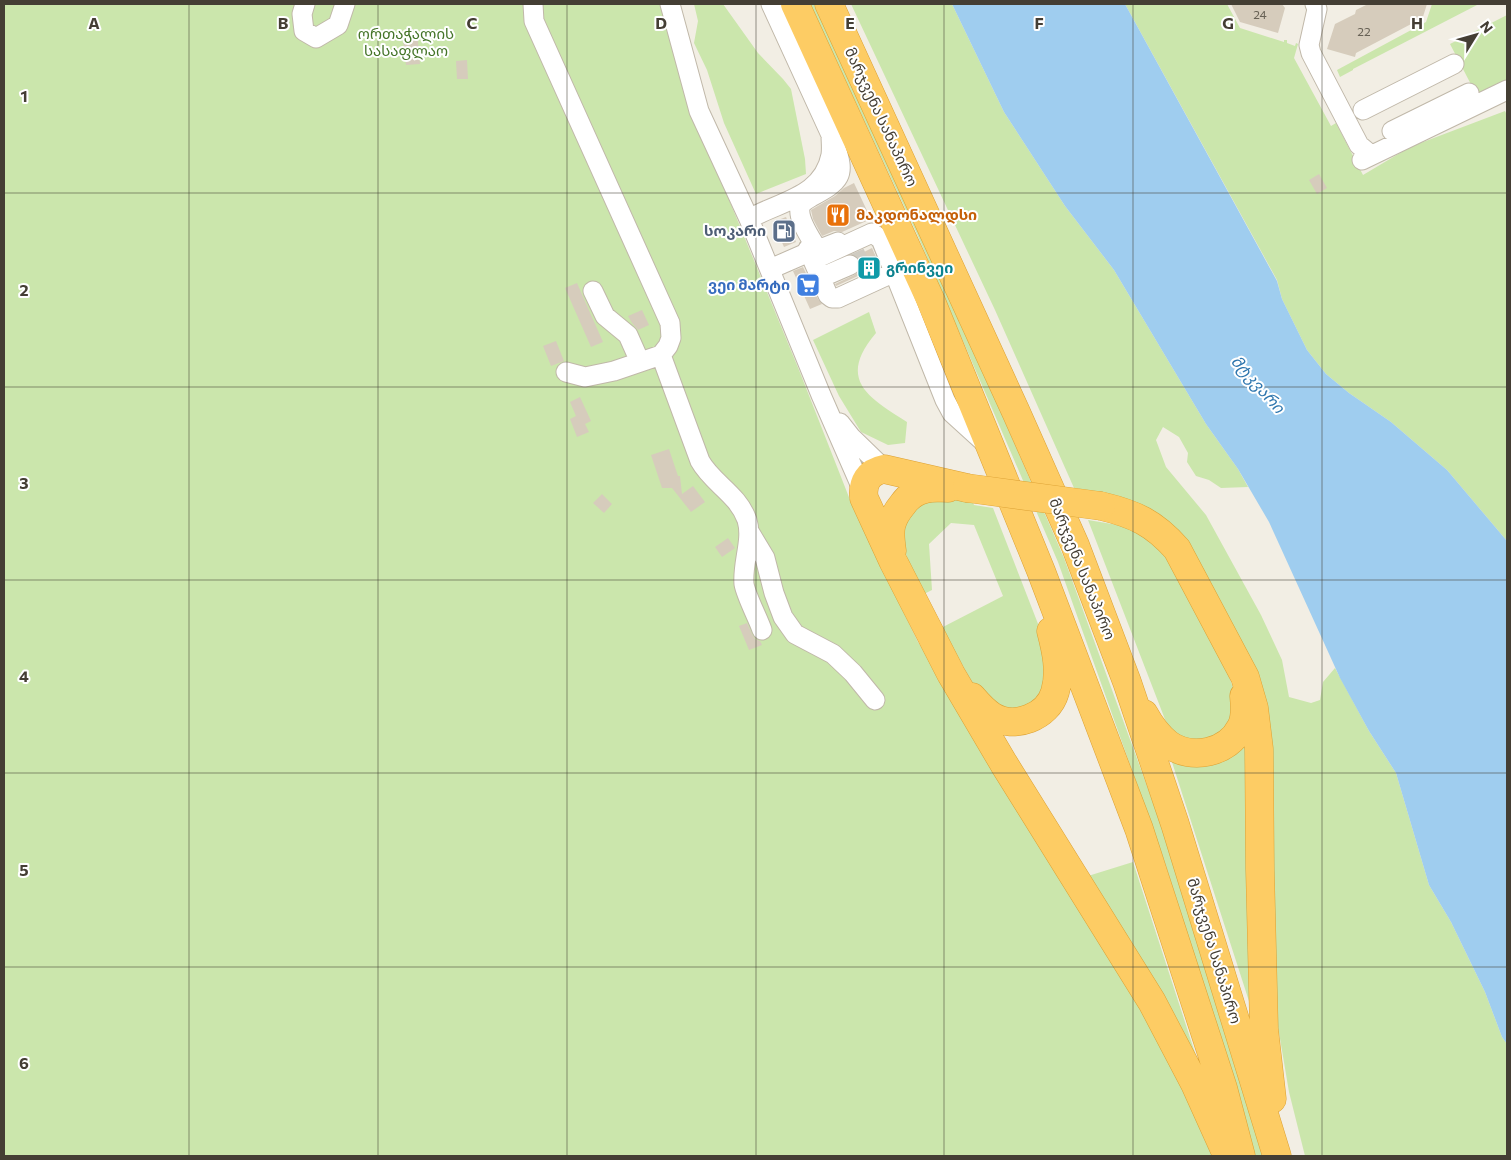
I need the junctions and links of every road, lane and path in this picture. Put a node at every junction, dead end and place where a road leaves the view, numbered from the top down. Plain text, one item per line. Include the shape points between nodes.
1 (306, 4) edge
2 (345, 4) edge
3 (533, 4) edge
4 (670, 4) edge
5 (771, 4) edge
6 (795, 4) edge
7 (829, 4) edge
8 (1315, 4) edge
9 (1454, 64) dead end
10 (1422, 80) junction
11 (1507, 90) edge
12 (1470, 93) dead end
13 (1363, 110) dead end
14 (1440, 115) junction
15 (1392, 131) dead end
16 (831, 135) junction
17 (787, 202) junction
18 (749, 219) junction
19 (883, 246) junction
20 (811, 256) junction
21 (850, 265) tunnel mouth
22 (770, 269) junction
23 (897, 277) junction
24 (820, 278) junction
25 (593, 291) dead end
26 (661, 355) junction
27 (640, 362) junction
28 (566, 372) dead end
29 (821, 395) junction
30 (992, 450) junction
31 (891, 471) junction
32 (967, 488) junction
33 (865, 497) junction
34 (901, 505) junction
35 (750, 533) junction
36 (893, 561) junction
37 (1042, 571) junction
38 (762, 630) dead end
39 (1232, 654) junction
40 (951, 674) junction
41 (1127, 682) junction
42 (876, 700) dead end
43 (1228, 1156) edge
44 (1241, 1156) edge
45 (1277, 1156) edge
46 (1282, 1156) edge

1 - 2 street via 302,14 304,31 316,38 338,25
3 - 26 street via 534,21 670,323 671,338
4 - 18 street via 699,111
5 - 16 street
6 - 30 highway, მარჯვენა სანაპირო via 932,301
7 - 41 highway, მარჯვენა სანაპირო via 1075,545
8 - 14 street via 1317,9 1309,45 1311,53 1365,159
9 - 10 street
10 - 13 street
10 - 14 street
11 - 14 street
12 - 14 street
14 - 15 street
16 - 17 street via 831,155 825,170 804,194
16 - 19 street via 841,161 838,179 800,206 800,216 810,238 820,249 869,228 875,229
17 - 18 street
17 - 20 street
18 - 22 street
19 - 20 street via 872,233
19 - 23 street
20 - 22 street
20 - 24 street
21 - 24 street
22 - 29 street
23 - 24 street via 888,274 838,298 828,295
23 - 30 street via 952,413
25 - 27 street via 605,316 628,335
26 - 27 street
26 - 35 street via 700,461 742,508
27 - 28 street via 585,377
29 - 31 street via 851,437
29 - 33 street
30 - 37 highway, მარჯვენა სანაპირო
31 - 32 highway
31 - 33 highway via 876,471 869,476 864,484
31 - 34 highway via 902,476 907,486
32 - 34 highway via 917,491
32 - 39 highway, bridge via 1101,506 1140,518 1177,549
33 - 34 highway via 880,512 891,512
33 - 36 highway
34 - 36 highway via 891,526
35 - 38 street via 744,585
35 - 42 street via 765,558 783,617 795,634 833,654
36 - 40 highway
37 - 40 highway via 1058,674 1055,693 1047,708 1023,721 993,717
37 - 44 highway, მარჯვენა სანაპირო via 1139,829 1220,1078
39 - 41 highway via 1245,710 1241,726 1226,744 1208,753 1188,753 1169,744 1152,727
39 - 46 highway via 1245,677 1254,708 1259,749 1264,1029
40 - 43 highway via 1152,1002
41 - 45 highway, მარჯვენა სანაპირო via 1175,824

